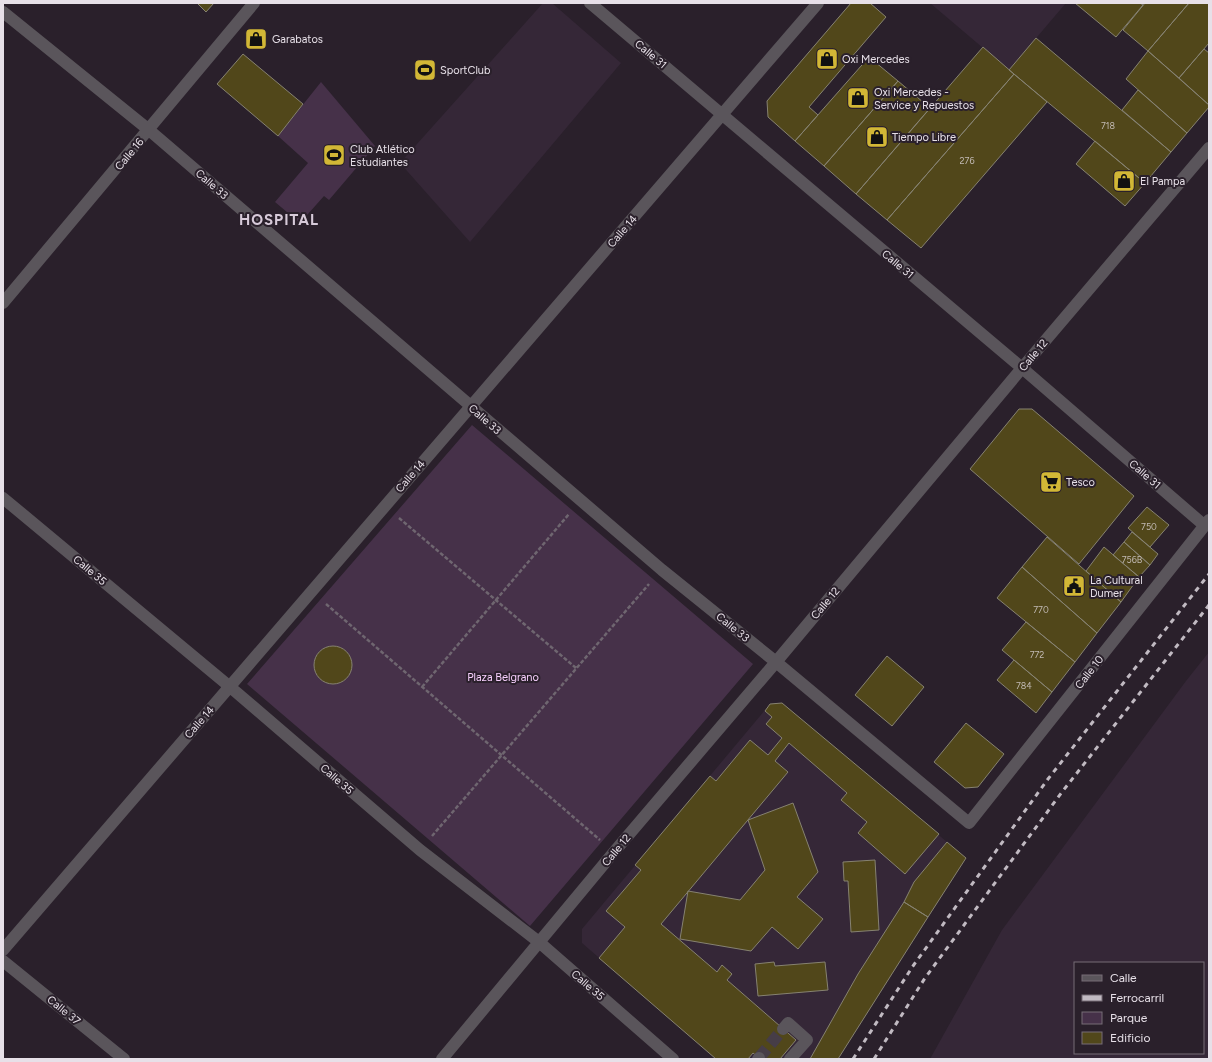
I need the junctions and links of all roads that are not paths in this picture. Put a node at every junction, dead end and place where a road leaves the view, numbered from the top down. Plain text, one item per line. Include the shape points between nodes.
1 (254, 3) edge
2 (590, 3) edge
3 (818, 3) edge
4 (3, 12) edge
5 (723, 115) junction
6 (149, 130) junction
7 (1209, 148) edge
8 (3, 304) edge
9 (1022, 368) junction
10 (470, 406) junction
11 (3, 498) edge
12 (1207, 523) edge
13 (776, 662) junction
14 (230, 686) junction
15 (969, 823) joint
16 (539, 942) junction
17 (3, 950) edge
18 (3, 961) edge
19 (783, 1029) dead end
20 (124, 1059) edge
21 (442, 1059) edge
22 (673, 1059) edge
23 (790, 1059) edge

1 - 6 street, Calle 16
2 - 5 street, Calle 31
3 - 5 street, Calle 14
4 - 6 street, Calle 33
5 - 9 street, Calle 31
5 - 10 street, Calle 14
6 - 8 street, Calle 16
6 - 10 street, Calle 33
7 - 9 street, Calle 12
9 - 12 street, Calle 31
9 - 13 street, Calle 12
10 - 13 street, Calle 33 via 662,570
10 - 14 street, Calle 14
11 - 14 street, Calle 35
12 - 15 street, Calle 10
13 - 15 street, Calle 33
13 - 16 street, Calle 12
14 - 16 street, Calle 35 via 420,850
14 - 17 street, Calle 14
16 - 21 street, Calle 12
16 - 22 street, Calle 35
18 - 20 street, Calle 37
19 - 23 street via 788,1023 807,1040

